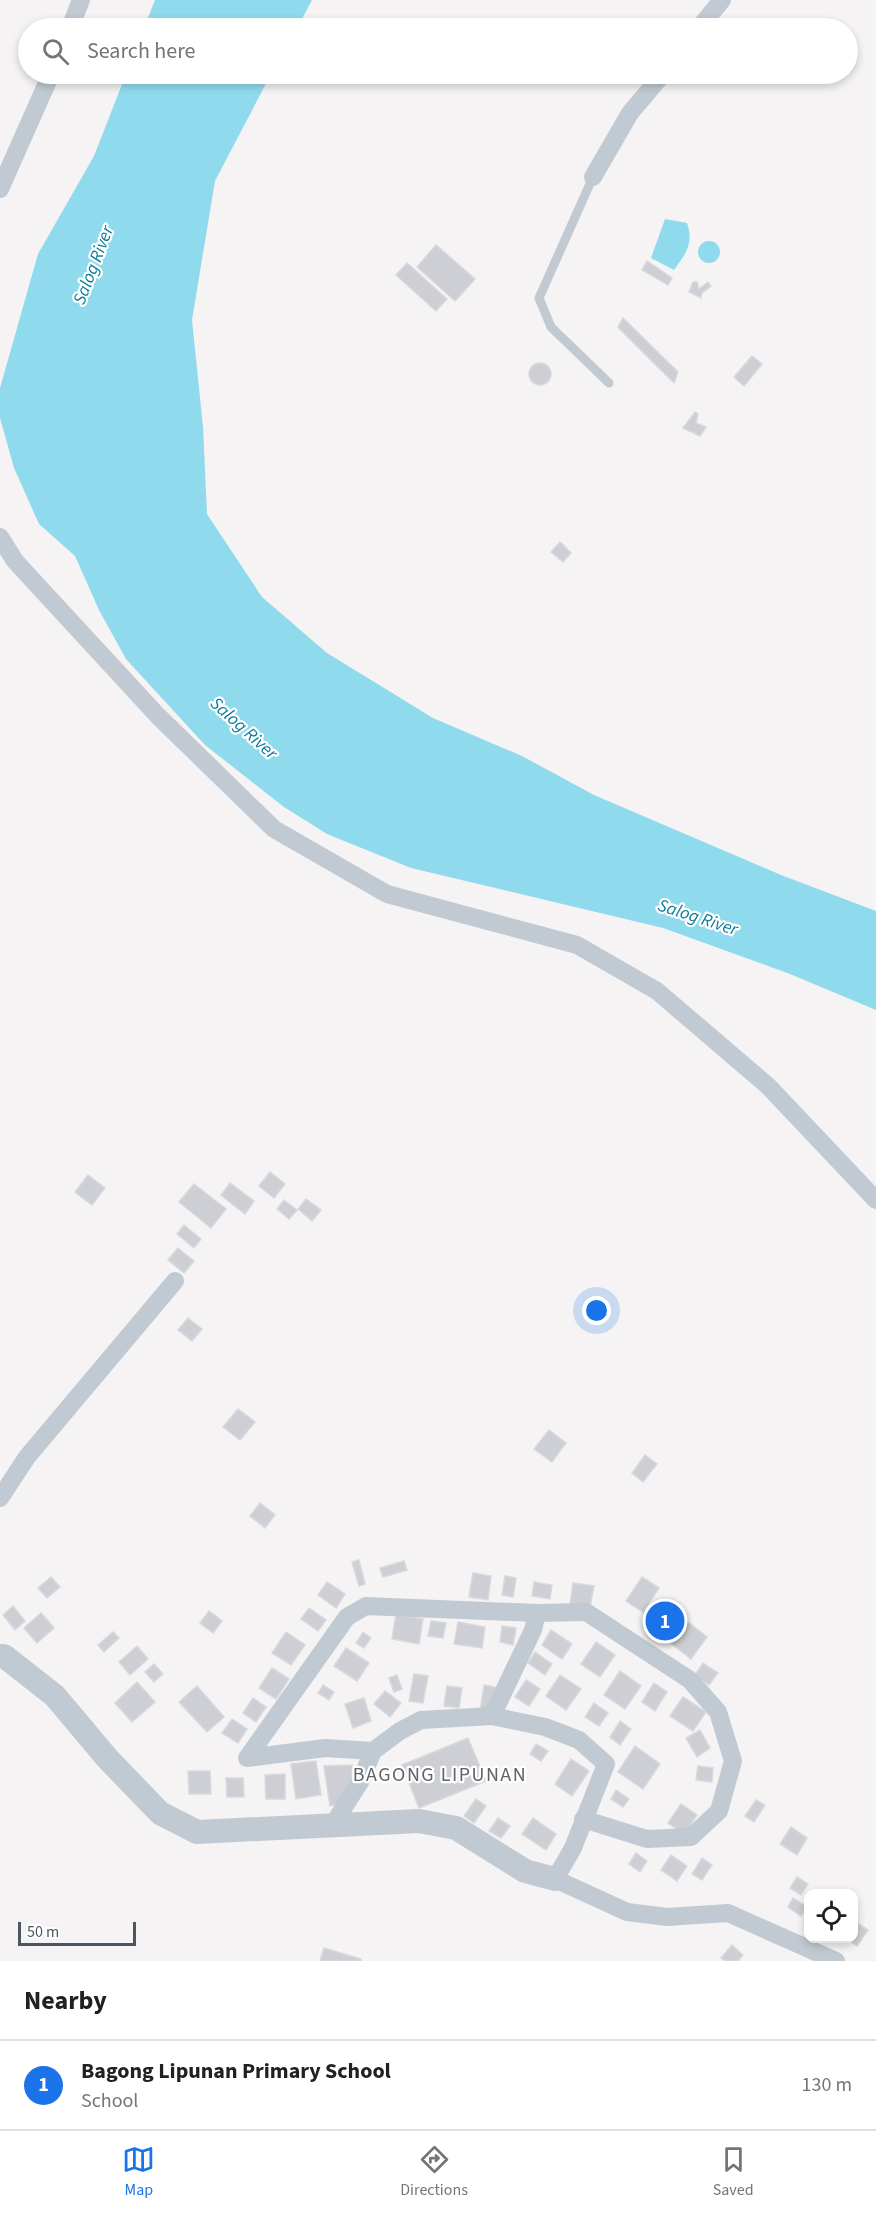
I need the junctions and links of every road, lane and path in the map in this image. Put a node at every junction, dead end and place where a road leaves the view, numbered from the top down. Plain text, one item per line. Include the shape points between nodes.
1 (81, 0) edge
2 (722, 0) edge
3 (74, 18) edge
4 (707, 18) edge
5 (47, 84) edge
6 (655, 84) edge
7 (593, 177) joint
8 (0, 189) edge
9 (609, 383) dead end
10 (0, 537) edge
11 (876, 1200) edge
12 (176, 1281) dead end
13 (0, 1498) edge
14 (537, 1613) junction
15 (0, 1656) edge
16 (492, 1716) junction
17 (374, 1751) junction
18 (583, 1819) junction
19 (334, 1823) junction
20 (555, 1879) junction
21 (836, 1961) edge

1 - 3 street
2 - 4 street
5 - 8 street
6 - 7 street via 630,113
7 - 9 lane via 538,298 551,327
10 - 11 street via 15,561 158,716 274,829 387,894 577,945 657,991 768,1086
12 - 13 street via 27,1457
14 - 16 street via 533,1630
14 - 17 street via 366,1606 347,1617 247,1758 325,1748
14 - 18 street via 586,1612 690,1680 718,1712 733,1761 719,1811 691,1838 647,1839
15 - 19 street via 54,1696 160,1813 197,1832
16 - 17 street via 421,1720
16 - 18 street via 545,1726 579,1740 606,1764
17 - 19 street
18 - 20 street via 573,1848
19 - 20 street via 419,1821 456,1828 525,1870
20 - 21 street via 627,1912 667,1917 728,1913

